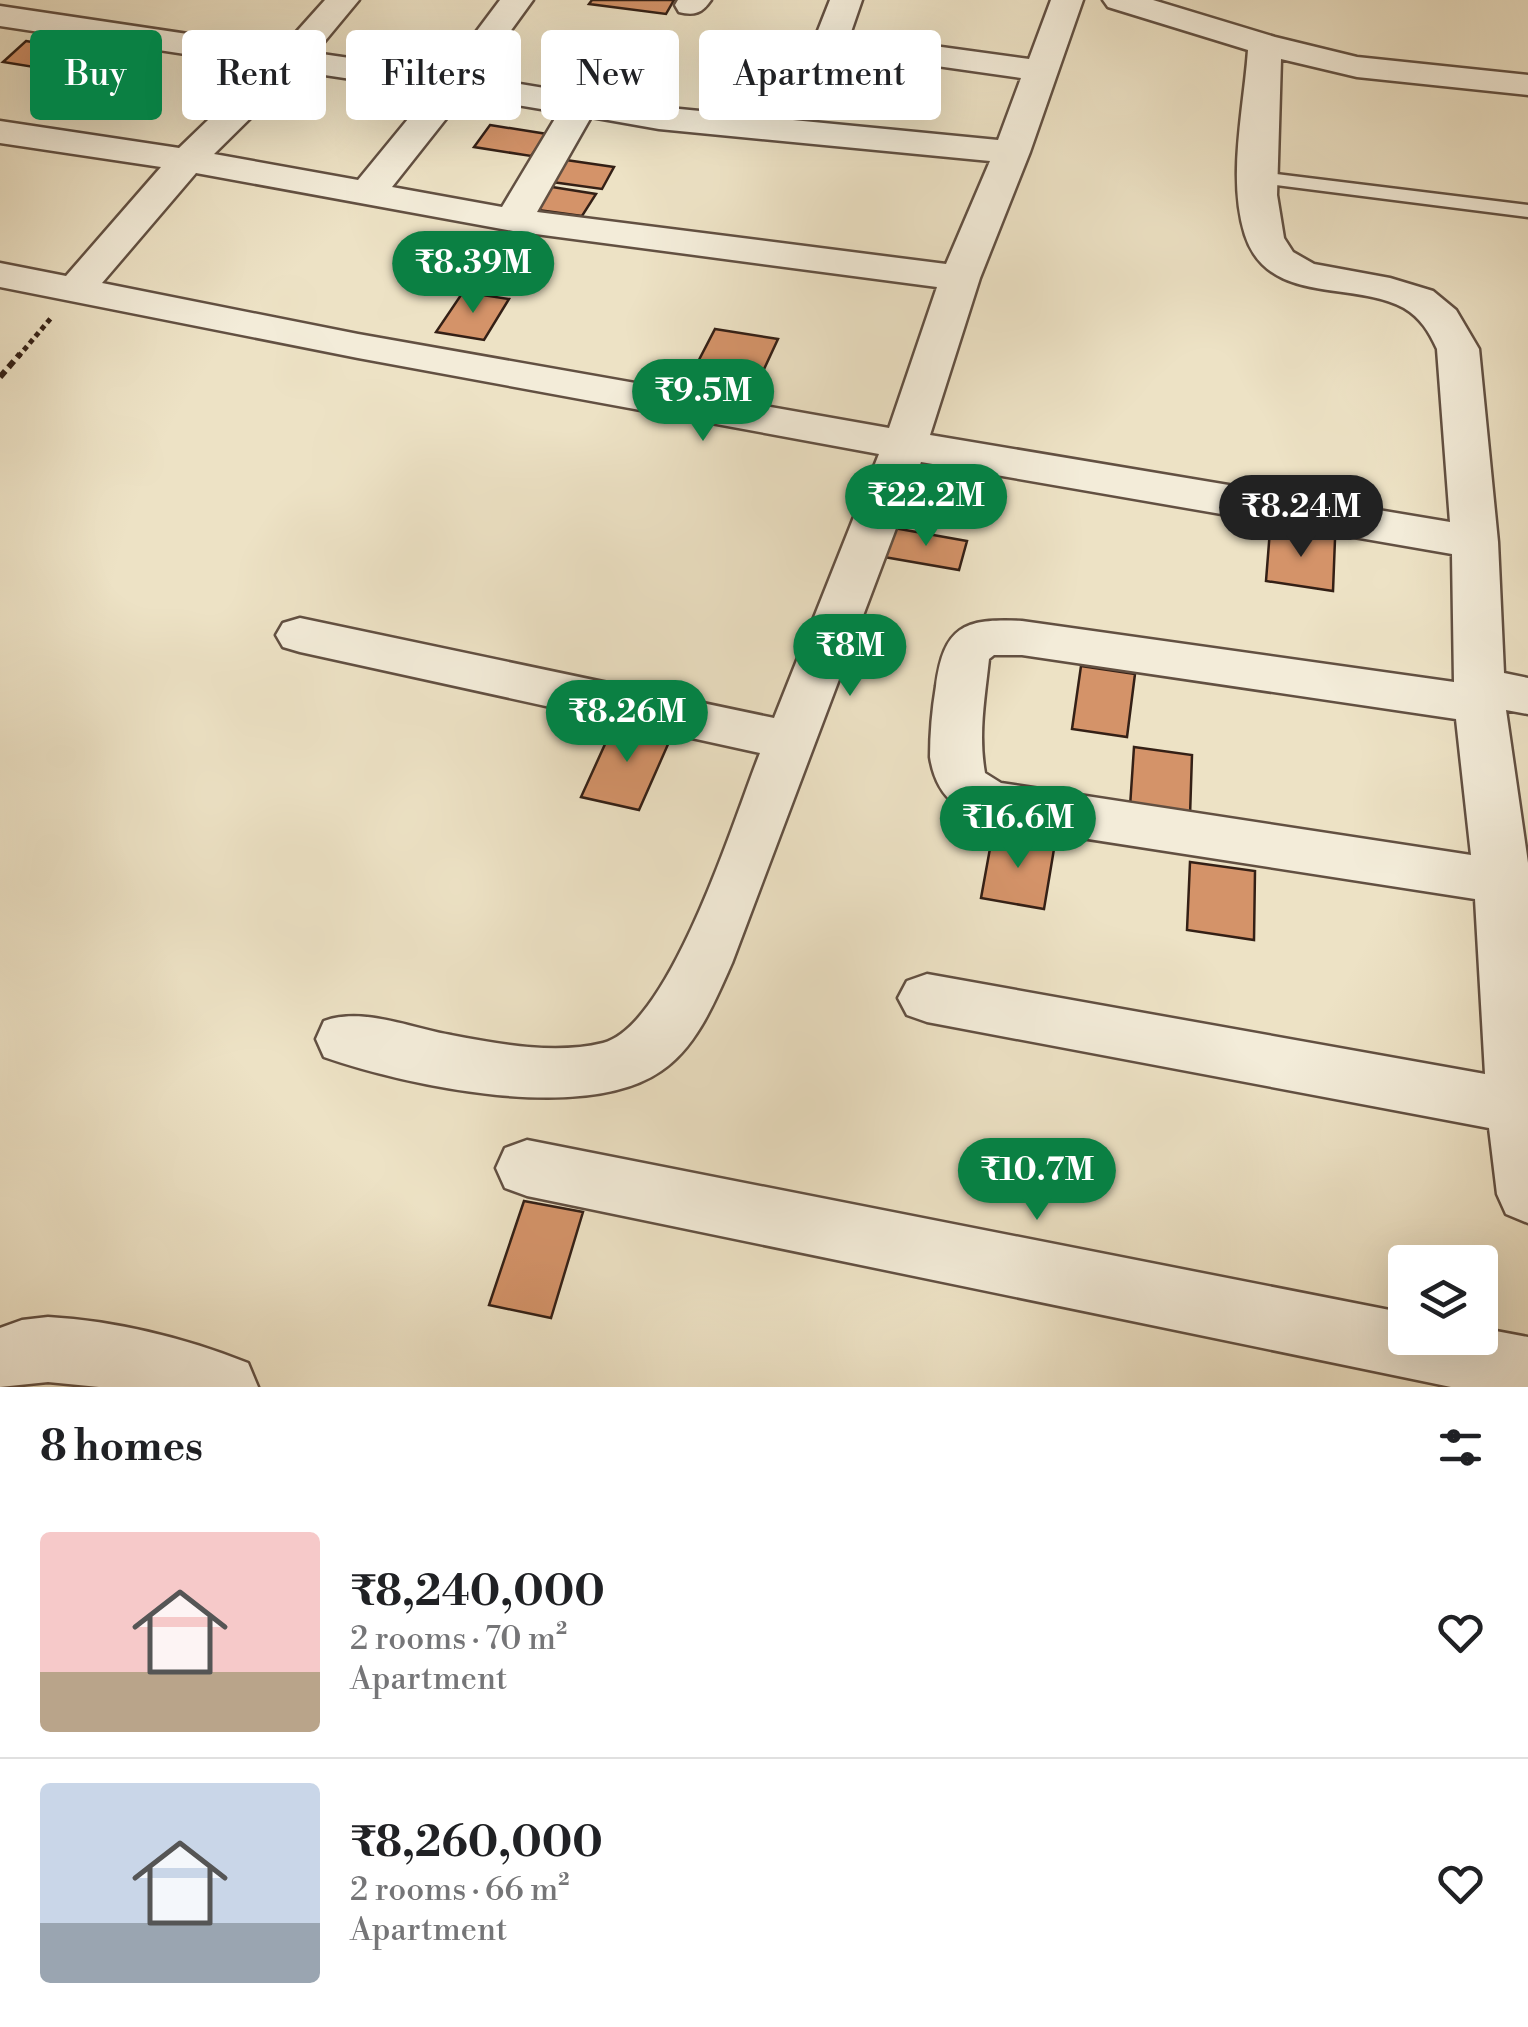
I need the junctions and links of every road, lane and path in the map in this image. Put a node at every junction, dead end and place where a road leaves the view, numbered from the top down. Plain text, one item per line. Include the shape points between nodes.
1 (343, 0) edge
2 (518, 0) edge
3 (846, 0) edge
4 (1067, 0) edge
5 (1120, 0) edge
6 (0, 16) edge
7 (316, 30) edge
8 (496, 30) edge
9 (182, 44) edge
10 (1265, 45) junction
11 (1042, 71) junction
12 (1528, 85) edge
13 (228, 120) edge
14 (427, 120) edge
15 (572, 120) edge
16 (677, 120) edge
17 (0, 132) edge
18 (1012, 152) junction
19 (187, 160) junction
20 (1260, 178) junction
21 (366, 195) junction
22 (1528, 211) edge
23 (513, 220) junction
24 (0, 276) edge
25 (960, 278) junction
26 (77, 288) junction
27 (0, 377) edge
28 (905, 444) junction
29 (1475, 542) junction
30 (300, 634) dead end
31 (1495, 696) edge
32 (790, 741) junction
33 (1515, 883) edge
34 (927, 998) dead end
35 (345, 1039) dead end
36 (1522, 1108) edge
37 (527, 1168) dead end
38 (1528, 1194) edge
39 (0, 1361) edge
40 (1528, 1370) edge
41 (150, 1377) edge
42 (224, 1387) edge

1 - 7 street
2 - 8 street
3 - 11 street via 834,33 843,44
4 - 11 street
5 - 10 street
6 - 9 street
10 - 12 street via 1405,75
10 - 20 street
11 - 18 street
13 - 19 street
14 - 21 street
15 - 23 street
16 - 18 street
17 - 19 street
18 - 25 street
19 - 21 street
19 - 26 street
20 - 22 lane
20 - 29 street via 1265,241 1282,264 1412,296 1450,324 1458,349
21 - 23 street
23 - 25 street
24 - 26 street
25 - 28 street
26 - 27 path
26 - 28 street
28 - 29 street
28 - 32 street
29 - 31 street
30 - 32 street
31 - 33 street
31 - 33 street via 992,637 964,653 955,760 962,782 1004,806
32 - 35 street via 680,1014 637,1057 587,1074 528,1073
33 - 36 street
34 - 36 street
36 - 38 street
37 - 40 street
39 - 41 street via 53,1348
41 - 42 street

